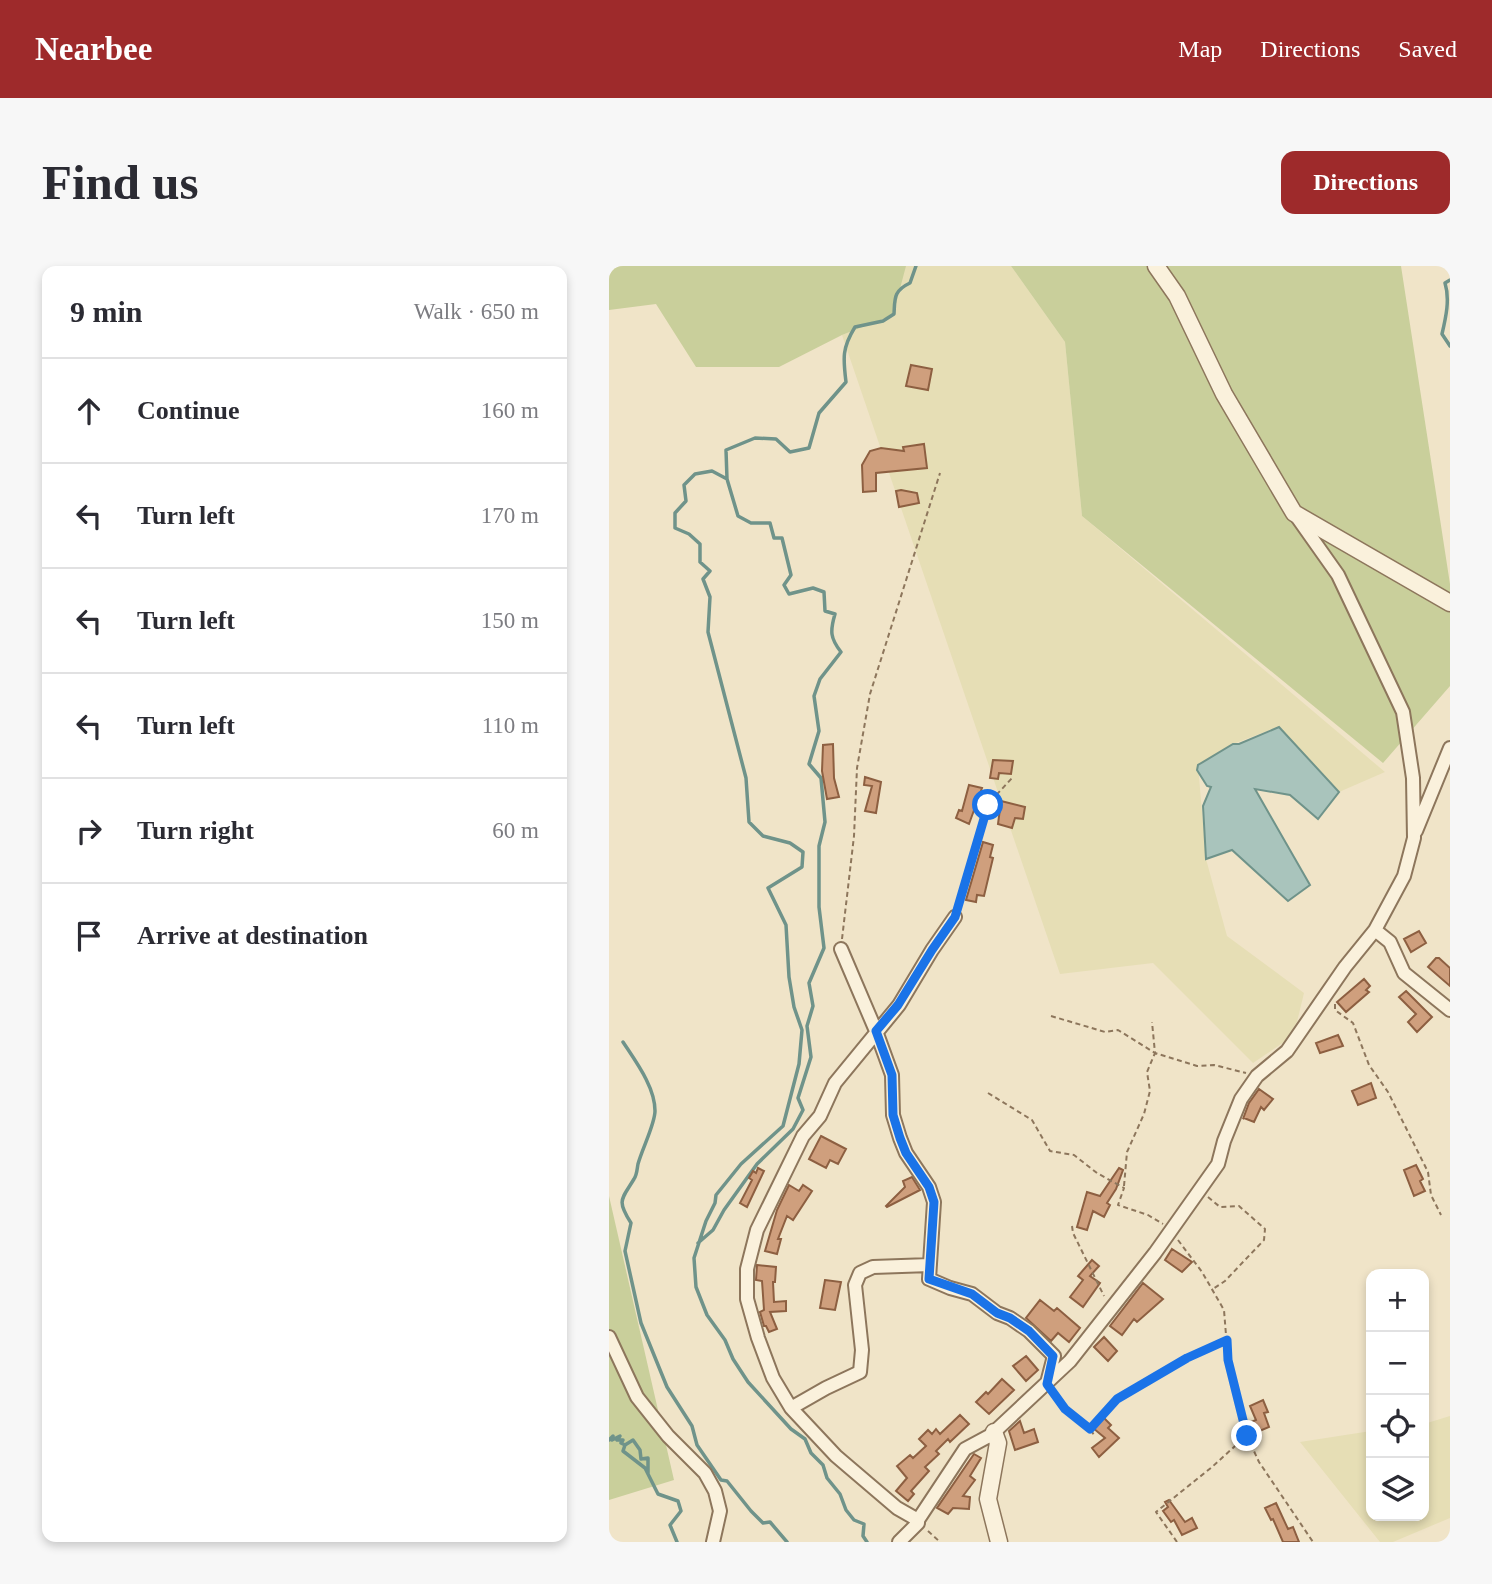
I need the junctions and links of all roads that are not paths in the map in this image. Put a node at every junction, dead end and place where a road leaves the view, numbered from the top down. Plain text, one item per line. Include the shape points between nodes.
1 (1156, 266) edge
2 (1294, 513) junction
3 (1450, 603) edge
4 (1450, 748) edge
5 (1414, 838) junction
6 (955, 917) road end
7 (1375, 930) junction
8 (841, 949) road end
9 (1450, 1010) edge
10 (876, 1031) junction
11 (930, 1265) junction
12 (609, 1337) edge
13 (1047, 1384) junction
14 (791, 1408) junction
15 (994, 1433) junction
16 (918, 1520) junction
17 (713, 1542) edge
18 (899, 1542) edge
19 (999, 1542) edge

1 - 2 street via 1177,296 1224,394
2 - 3 street
2 - 5 street via 1338,575 1403,712 1413,778
4 - 5 street
5 - 7 street via 1404,876
6 - 10 street
7 - 9 street via 1390,942 1404,973
7 - 13 street via 1287,1051 1257,1076 1241,1098 1218,1164 1172,1229
8 - 10 street
10 - 11 street via 892,1075 893,1115 900,1138 934,1202
10 - 14 street via 835,1083 820,1116 803,1136 757,1230 747,1269 747,1298 758,1338
11 - 13 street via 929,1279 972,1294 1029,1331 1053,1356
11 - 14 street via 860,1273 855,1285 860,1372
12 - 17 street via 637,1397 705,1473 715,1491 720,1511
13 - 15 street
14 - 16 street via 836,1456
15 - 16 street via 965,1449
15 - 19 street via 997,1443 988,1499
16 - 18 street

